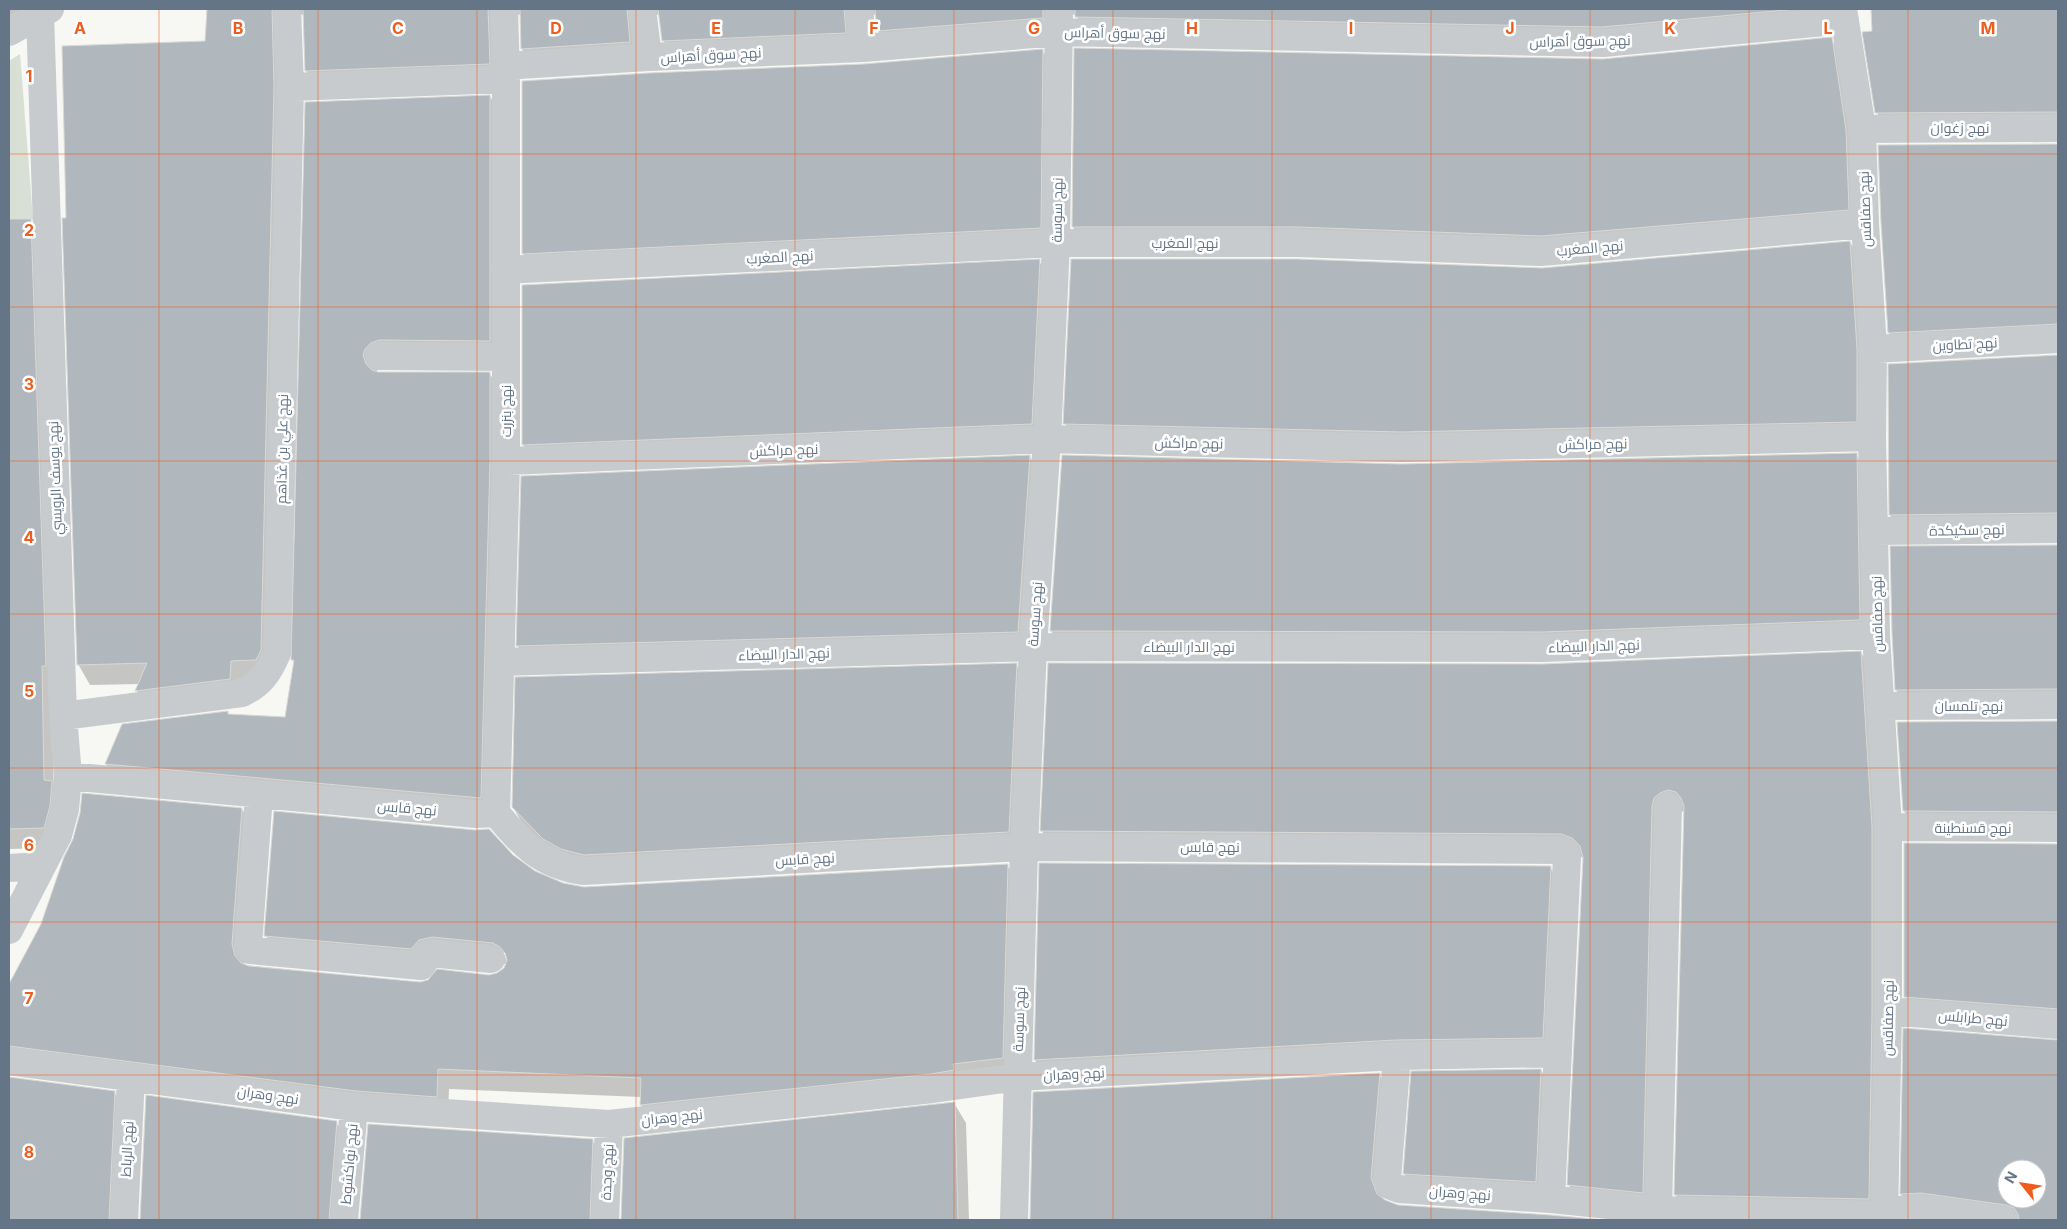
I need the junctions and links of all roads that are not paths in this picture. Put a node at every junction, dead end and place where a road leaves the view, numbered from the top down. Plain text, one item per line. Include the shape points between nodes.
1 (287, 9) edge
2 (504, 9) edge
3 (642, 9) edge
4 (859, 9) edge
5 (45, 11) edge
6 (1844, 14) edge
7 (1060, 21) edge
8 (9, 32) edge
9 (863, 48) junction
10 (648, 57) junction
11 (506, 73) junction
12 (290, 87) junction
13 (1862, 128) junction
14 (2058, 128) edge
15 (1864, 224) junction
16 (1056, 243) junction
17 (505, 270) junction
18 (2058, 340) edge
19 (1873, 349) junction
20 (379, 356) dead end
21 (506, 357) junction
22 (1872, 437) junction
23 (1047, 439) junction
24 (506, 461) junction
25 (2058, 529) edge
26 (1875, 531) junction
27 (1876, 635) junction
28 (1033, 647) junction
29 (501, 662) junction
30 (2058, 705) edge
31 (1880, 706) junction
32 (63, 716) junction
33 (68, 776) junction
34 (258, 795) junction
35 (1668, 806) dead end
36 (496, 813) junction
37 (1888, 827) junction
38 (2058, 828) edge
39 (1024, 847) junction
40 (42, 866) junction
41 (9, 868) edge
42 (9, 930) edge
43 (491, 959) dead end
44 (1888, 1011) junction
45 (2058, 1025) edge
46 (1558, 1053) junction
47 (1397, 1056) junction
48 (9, 1061) edge
49 (131, 1077) junction
50 (1017, 1077) junction
51 (354, 1107) junction
52 (609, 1124) junction
53 (1551, 1199) junction
54 (1658, 1210) junction
55 (1884, 1218) edge
56 (124, 1220) edge
57 (344, 1220) edge
58 (605, 1220) edge
59 (1014, 1220) edge
60 (2004, 1220) edge

1 - 12 street, نهج علي بن غذاهم
2 - 11 street, نهج بنزرت
3 - 10 street
4 - 9 street
5 - 8 street
5 - 32 street, نهج يوسف الرويسي
6 - 7 street, نهج سوق أهراس via 1603,43
6 - 13 street, نهج صفاقس
7 - 9 street, نهج سوق أهراس
7 - 16 street, نهج سوسة
9 - 10 street, نهج سوق أهراس
10 - 11 street, نهج سوق أهراس
11 - 12 street, نهج سوق أهراس
11 - 17 street, نهج بنزرت
12 - 32 street, نهج علي بن غذاهم via 277,653 265,677 242,693
13 - 14 street, نهج زغوان
13 - 15 street, نهج صفاقس
15 - 16 street, نهج المغرب via 1541,252 1298,243
15 - 19 street, نهج صفاقس
16 - 17 street, نهج المغرب
16 - 23 street, نهج سوسة
17 - 21 street, نهج بنزرت
18 - 19 street, نهج تطاوين
19 - 22 street, نهج صفاقس
20 - 21 street
21 - 24 street, نهج بنزرت
22 - 23 street, نهج مراكش via 1402,448
22 - 26 street, نهج صفاقس
23 - 24 street, نهج مراكش
23 - 28 street, نهج سوسة
24 - 29 street, نهج بنزرت
25 - 26 street, نهج سكيكدة
26 - 27 street, نهج صفاقس
27 - 28 street, نهج الدار البيضاء via 1543,648
27 - 31 street, نهج صفاقس
28 - 29 street, نهج الدار البيضاء
28 - 39 street, نهج سوسة
29 - 36 street, نهج بنزرت
30 - 31 street, نهج تلمسان
31 - 37 street, نهج صفاقس
32 - 33 street, نهج يوسف الرويسي
33 - 34 street, نهج قابس
33 - 40 street, نهج يوسف الرويسي via 65,809 58,835
34 - 36 street, نهج قابس via 476,814
34 - 43 street via 250,950 421,966 425,955 430,954
35 - 54 street
36 - 39 street, نهج قابس via 516,837 542,858 562,868 583,871
37 - 38 street, نهج قسنطينة
37 - 44 street, نهج صفاقس
39 - 46 street, نهج قابس via 1555,848 1565,852 1567,857
39 - 50 street, نهج سوسة
40 - 41 street
40 - 42 street, نهج يوسف الرويسي
44 - 45 street, نهج طرابلس
44 - 55 street, نهج صفاقس
46 - 47 street
46 - 53 street
47 - 50 street, نهج وهران
47 - 53 street, نهج وهران via 1387,1179 1391,1186
48 - 49 street, نهج وهران
49 - 51 street, نهج وهران
49 - 56 street, نهج الرباط
50 - 52 street, نهج وهران
50 - 59 street, نهج سوسة
51 - 52 street, نهج وهران
51 - 57 street, نهج نواكشوط
52 - 58 street, نهج وجدة
53 - 54 street, نهج وهران
54 - 55 street, نهج وهران
55 - 60 street, نهج وهران via 1904,1209 1920,1208

